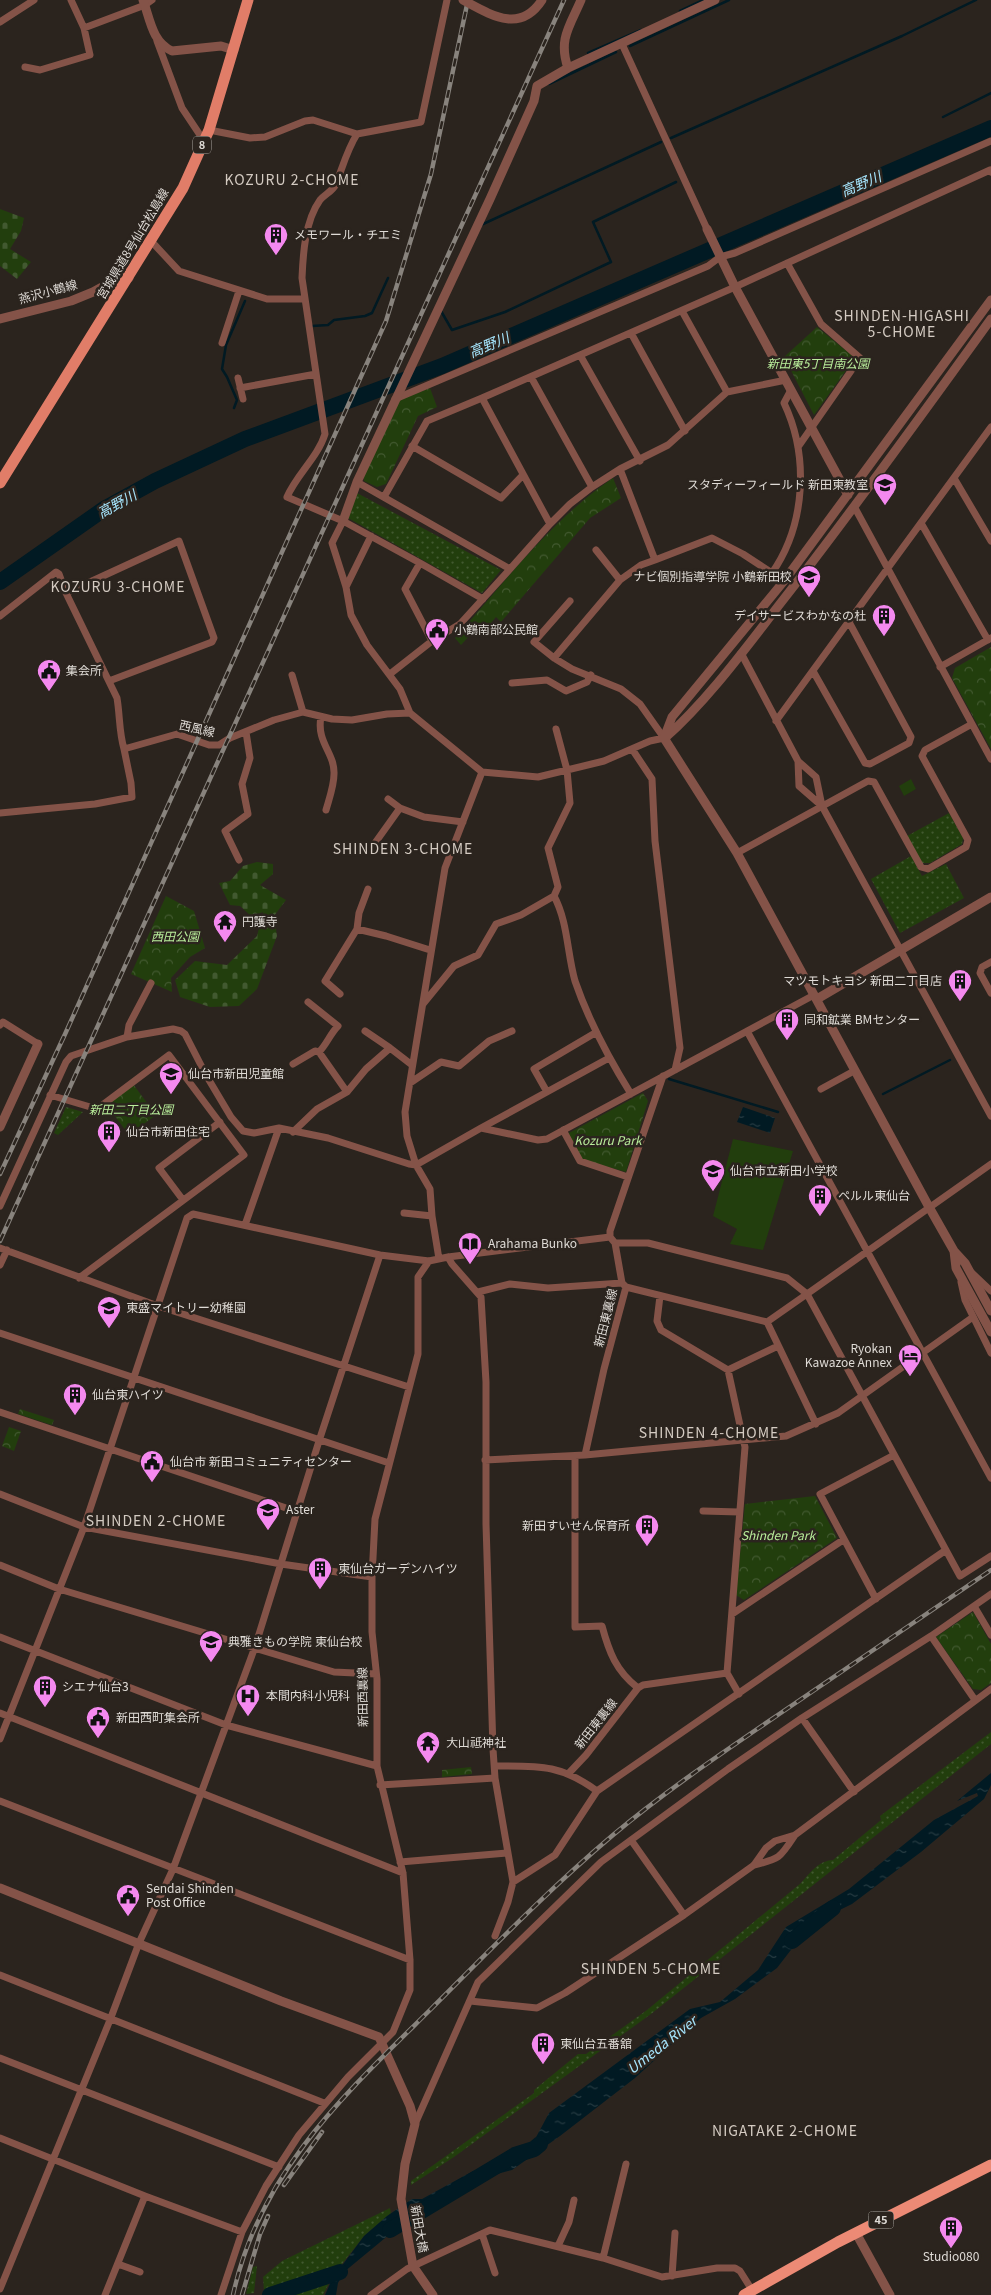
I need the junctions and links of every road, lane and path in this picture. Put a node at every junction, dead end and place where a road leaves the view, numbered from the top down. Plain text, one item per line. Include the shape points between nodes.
1 (34, 0) edge
2 (71, 0) edge
3 (248, 0) edge
4 (448, 0) edge
5 (463, 0) edge
6 (542, 0) edge
7 (581, 0) edge
8 (715, 0) edge
9 (147, 2) edge
10 (0, 22) edge
11 (84, 28) junction
12 (157, 41) junction
13 (622, 44) junction
14 (234, 50) junction
15 (25, 67) dead end
16 (568, 68) junction
17 (357, 134) junction
18 (206, 136) junction
19 (991, 141) edge
20 (991, 172) edge
21 (707, 230) joint
22 (152, 242) junction
23 (720, 256) junction
24 (787, 263) junction
25 (129, 278) junction
26 (735, 287) junction
27 (239, 291) junction
28 (306, 300) junction
29 (991, 300) edge
30 (682, 310) junction
31 (0, 319) edge
32 (991, 319) edge
33 (631, 333) junction
34 (222, 343) dead end
35 (580, 355) junction
36 (316, 374) junction
37 (531, 377) junction
38 (238, 378) dead end
39 (786, 380) junction
40 (240, 388) junction
41 (791, 390) junction
42 (727, 392) junction
43 (397, 397) junction
44 (482, 398) junction
45 (243, 399) dead end
46 (812, 428) junction
47 (685, 431) junction
48 (990, 433) edge
49 (412, 446) junction
50 (798, 447) junction
51 (640, 460) junction
52 (620, 470) junction
53 (523, 475) junction
54 (954, 478) junction
55 (357, 482) junction
56 (0, 483) edge
57 (592, 487) junction
58 (848, 495) junction
59 (384, 496) junction
60 (855, 508) junction
61 (343, 521) junction
62 (921, 523) junction
63 (550, 524) junction
64 (371, 536) junction
65 (991, 541) edge
66 (596, 550) dead end
67 (655, 560) junction
68 (420, 563) junction
69 (510, 569) junction
70 (887, 570) junction
71 (772, 573) junction
72 (620, 580) junction
73 (784, 581) junction
74 (346, 587) junction
75 (66, 593) junction
76 (483, 599) junction
77 (570, 601) dead end
78 (0, 616) edge
79 (849, 622) junction
80 (990, 639) edge
81 (432, 641) junction
82 (741, 653) junction
83 (554, 658) junction
84 (940, 667) junction
85 (813, 671) junction
86 (390, 674) junction
87 (292, 675) dead end
88 (591, 675) junction
89 (109, 681) junction
90 (512, 683) dead end
91 (303, 712) junction
92 (410, 713) junction
93 (321, 717) junction
94 (776, 721) junction
95 (972, 724) junction
96 (556, 729) dead end
97 (246, 732) junction
98 (664, 738) junction
99 (632, 749) junction
100 (124, 750) junction
101 (991, 759) edge
102 (798, 761) junction
103 (567, 770) junction
104 (482, 772) junction
105 (388, 799) dead end
106 (822, 806) junction
107 (400, 808) junction
108 (326, 810) dead end
109 (0, 813) edge
110 (463, 822) junction
111 (375, 843) dead end
112 (738, 853) junction
113 (239, 860) dead end
114 (368, 889) dead end
115 (554, 896) junction
116 (991, 897) edge
117 (357, 929) junction
118 (430, 950) junction
119 (901, 950) junction
120 (991, 962) edge
121 (151, 983) dead end
122 (991, 993) edge
123 (340, 994) dead end
124 (815, 997) junction
125 (308, 1002) dead end
126 (422, 1005) junction
127 (0, 1025) edge
128 (365, 1031) dead end
129 (512, 1031) dead end
130 (747, 1031) junction
131 (595, 1034) junction
132 (128, 1037) junction
133 (38, 1044) joint
134 (390, 1048) junction
135 (319, 1052) junction
136 (609, 1058) junction
137 (293, 1064) dead end
138 (412, 1065) junction
139 (675, 1070) junction
140 (854, 1071) junction
141 (663, 1076) junction
142 (410, 1082) junction
143 (821, 1089) dead end
144 (347, 1092) junction
145 (547, 1092) junction
146 (631, 1094) junction
147 (50, 1095) junction
148 (991, 1116) edge
149 (220, 1122) junction
150 (0, 1127) edge
151 (278, 1128) junction
152 (481, 1128) junction
153 (563, 1130) junction
154 (292, 1132) junction
155 (991, 1164) edge
156 (416, 1165) junction
157 (628, 1176) junction
158 (183, 1200) junction
159 (0, 1206) edge
160 (929, 1207) junction
161 (404, 1213) dead end
162 (432, 1216) junction
163 (245, 1225) junction
164 (612, 1240) junction
165 (4, 1249) edge
166 (954, 1251) junction
167 (866, 1252) junction
168 (380, 1255) junction
169 (448, 1256) junction
170 (439, 1258) junction
171 (429, 1261) junction
172 (0, 1265) edge
173 (970, 1271) junction
174 (960, 1276) junction
175 (80, 1278) junction
176 (624, 1285) junction
177 (991, 1291) edge
178 (478, 1292) junction
179 (806, 1294) junction
180 (660, 1296) junction
181 (158, 1306) junction
182 (991, 1310) edge
183 (973, 1317) junction
184 (767, 1322) junction
185 (991, 1332) edge
186 (0, 1333) edge
187 (778, 1346) junction
188 (991, 1353) edge
189 (922, 1354) junction
190 (344, 1366) junction
191 (728, 1370) junction
192 (134, 1379) junction
193 (409, 1387) junction
194 (862, 1397) junction
195 (0, 1412) edge
196 (816, 1424) junction
197 (743, 1439) junction
198 (319, 1441) junction
199 (110, 1450) junction
200 (894, 1455) junction
201 (575, 1456) junction
202 (585, 1456) junction
203 (485, 1460) junction
204 (389, 1463) junction
205 (991, 1478) edge
206 (0, 1494) edge
207 (702, 1511) dead end
208 (298, 1512) junction
209 (739, 1512) junction
210 (84, 1527) junction
211 (843, 1540) junction
212 (946, 1550) junction
213 (991, 1556) edge
214 (281, 1564) junction
215 (0, 1565) edge
216 (372, 1577) junction
217 (60, 1589) junction
218 (991, 1594) edge
219 (876, 1599) junction
220 (974, 1606) junction
221 (732, 1614) junction
222 (0, 1636) edge
223 (931, 1636) junction
224 (991, 1636) edge
225 (255, 1647) junction
226 (35, 1651) junction
227 (727, 1673) junction
228 (376, 1674) junction
229 (638, 1688) junction
230 (991, 1689) edge
231 (739, 1694) junction
232 (975, 1700) junction
233 (0, 1713) edge
234 (9, 1717) junction
235 (802, 1718) junction
236 (226, 1726) junction
237 (0, 1739) edge
238 (377, 1766) junction
239 (494, 1766) junction
240 (569, 1773) junction
241 (495, 1778) junction
242 (380, 1785) junction
243 (597, 1791) junction
244 (201, 1792) junction
245 (854, 1792) junction
246 (0, 1801) edge
247 (794, 1835) junction
248 (631, 1840) junction
249 (507, 1852) junction
250 (400, 1862) junction
251 (754, 1865) junction
252 (173, 1869) junction
253 (403, 1873) junction
254 (513, 1882) junction
255 (0, 1888) edge
256 (684, 1915) junction
257 (495, 1936) dead end
258 (139, 1943) junction
259 (410, 1960) junction
260 (0, 1975) edge
261 (470, 2001) junction
262 (110, 2020) junction
263 (382, 2043) junction
264 (0, 2058) edge
265 (82, 2091) junction
266 (324, 2103) junction
267 (415, 2124) junction
268 (0, 2138) edge
269 (54, 2160) junction
270 (626, 2164) dead end
271 (991, 2166) edge
272 (278, 2167) junction
273 (144, 2196) junction
274 (574, 2200) dead end
275 (242, 2232) junction
276 (675, 2233) dead end
277 (856, 2233) junction
278 (482, 2234) junction
279 (558, 2246) junction
280 (602, 2258) junction
281 (118, 2264) junction
282 (413, 2264) junction
283 (140, 2272) dead end
284 (495, 2272) dead end
285 (672, 2276) junction
286 (0, 2289) edge
287 (748, 2293) edge
288 (105, 2295) edge
289 (221, 2295) edge
290 (371, 2295) edge
291 (433, 2295) edge
292 (890, 2295) edge

1 - 10 street
2 - 11 street
3 - 14 main road, 宮城県道8号仙台松島線 / 8
4 - 17 street via 421,122
5 - 6 street, bridge via 488,13 513,20 529,16
7 - 16 street via 564,39
8 - 13 street
9 - 11 street
9 - 12 street
11 - 15 street via 90,55 40,70
12 - 14 street via 172,51 221,46
12 - 18 street via 182,108
13 - 16 street
13 - 21 street
14 - 18 main road, 宮城県道8号仙台松島線 / 8
16 - 43 street via 537,86 534,101 490,199
17 - 18 street via 313,120 265,138
17 - 28 street via 335,186 320,199 313,213 303,260
18 - 22 main road, 宮城県道8号仙台松島線 / 8 via 183,188
19 - 23 street via 735,253
20 - 24 street
21 - 23 street
22 - 25 main road, 宮城県道8号仙台松島線 / 8
22 - 27 street via 179,271
23 - 26 street
23 - 43 street via 708,266
24 - 26 street
24 - 46 street via 821,324 860,358
25 - 31 street, 燕沢小鶴線 via 122,276 71,301
25 - 56 main road, 宮城県道8号仙台松島線 / 8
26 - 30 street
26 - 39 street
27 - 28 street via 267,299
27 - 34 street
28 - 36 street
29 - 58 street
30 - 33 street
30 - 42 street
32 - 60 street
33 - 35 street
33 - 47 street
35 - 37 street
35 - 51 street
36 - 40 street
36 - 61 street via 325,434 287,497
37 - 44 street
37 - 57 street
38 - 40 street
39 - 41 street
39 - 42 street
40 - 45 street
41 - 46 street
41 - 50 street via 784,403
42 - 47 street
43 - 55 street
44 - 49 street via 427,421
44 - 53 street
46 - 50 street
46 - 58 street
47 - 51 street via 668,445
48 - 54 street
49 - 53 street via 501,498
49 - 59 street
50 - 71 street via 796,524 784,557
51 - 52 street
52 - 57 street
52 - 67 street
53 - 63 street
54 - 62 street
54 - 65 street
55 - 59 street
55 - 61 street
57 - 63 street
58 - 73 street
59 - 69 street
60 - 70 street
60 - 82 street
61 - 64 street
61 - 74 street via 332,543
62 - 70 street
62 - 80 street
63 - 69 street
64 - 68 street
64 - 74 street
66 - 72 street
67 - 71 street via 712,538
67 - 72 street via 641,565
68 - 76 street
68 - 81 street via 405,589
69 - 76 street
70 - 79 street
70 - 84 street
71 - 73 street
72 - 83 street
73 - 98 street via 672,717
74 - 86 street via 352,614 363,637
75 - 78 street via 60,574 56,572
75 - 89 street
75 - 89 street via 180,541 214,638 212,642
76 - 81 street via 460,624
77 - 83 street via 534,642
79 - 85 street
79 - 85 street via 911,737 909,743 870,764 865,763
80 - 84 street
81 - 86 street
82 - 94 street
82 - 98 street
83 - 88 street
84 - 95 street
85 - 94 street
86 - 92 street
87 - 91 street
88 - 90 street via 587,682 566,691 546,680
88 - 98 street via 621,689 640,704
89 - 100 street via 117,698
91 - 93 street
91 - 97 street, 西風線
92 - 93 street via 352,720
92 - 104 street
93 - 108 street via 320,734 334,775
94 - 102 street
95 - 101 street
95 - 106 street via 925,750 922,756 968,840 966,847 928,869 921,867 874,782 868,781
96 - 103 street
97 - 100 street, 西風線 via 219,745 209,745 177,734
97 - 113 street via 250,758 242,784 248,814 225,831
98 - 99 street
98 - 112 street
99 - 103 street via 604,761
99 - 139 street via 652,779 655,841 680,1048
100 - 109 street via 132,797
102 - 106 street via 816,777
102 - 106 street via 799,786
103 - 104 street via 538,777
103 - 115 street via 570,803 548,848 558,887
104 - 110 street
105 - 107 street
106 - 112 street
106 - 119 street
107 - 110 street via 424,817
107 - 111 street
110 - 118 street via 445,868
112 - 124 street
114 - 117 street
115 - 126 street via 521,915 496,924 478,955 454,966
115 - 131 street via 560,908 575,980
116 - 119 street
117 - 118 street
117 - 123 street via 325,981
118 - 126 street
119 - 124 street
119 - 148 street
120 - 122 street via 982,967 980,973
121 - 132 street via 130,1025
124 - 130 street
124 - 140 street
125 - 135 street via 338,1026
126 - 138 street
127 - 133 street via 3,1022
128 - 134 street
129 - 142 street via 489,1041 459,1066 441,1062
130 - 139 street
130 - 167 street
131 - 136 street
131 - 145 street via 534,1069
132 - 147 street via 71,1056
132 - 151 street via 173,1029 181,1031 231,1117 243,1131
133 - 150 street
134 - 138 street
134 - 144 street
135 - 137 street
135 - 144 street
136 - 145 street
136 - 146 street
138 - 142 street
139 - 141 street
140 - 143 street
140 - 160 street
141 - 146 street
141 - 157 street, 新田東裏線
142 - 156 street via 405,1112 407,1136
144 - 154 street via 317,1109
145 - 152 street
146 - 153 street
147 - 149 street via 97,1109 169,1055
147 - 159 street
149 - 158 street via 244,1154
149 - 158 street via 159,1168
151 - 154 street
151 - 163 street
152 - 153 street via 538,1140
152 - 156 street
153 - 157 street via 580,1161
154 - 156 street via 328,1138
155 - 160 street
156 - 162 street via 430,1189
157 - 164 street, 新田東裏線
158 - 175 street
160 - 166 street
160 - 167 street
161 - 162 street
162 - 170 street
163 - 168 street
163 - 181 street via 193,1214 187,1218
164 - 169 street
164 - 176 street, 新田東裏線
164 - 179 street via 648,1243 787,1278
165 - 172 street
165 - 175 street
166 - 173 street
166 - 174 street
167 - 179 street
167 - 189 street
168 - 171 street
168 - 190 street
169 - 170 street
169 - 178 street
170 - 171 street
171 - 193 street, 新田西裏線 via 418,1277 418,1354
173 - 177 street
173 - 182 street
174 - 183 street
174 - 185 street
175 - 181 street
176 - 178 street via 548,1288 510,1284
176 - 180 street
176 - 202 street, 新田東裏線
178 - 203 street via 481,1297 486,1382
179 - 184 street
179 - 194 street
180 - 184 street
180 - 191 street via 657,1321 661,1330
181 - 190 street
181 - 192 street
183 - 188 street
183 - 189 street
184 - 187 street
186 - 192 street
187 - 191 street
187 - 196 street
189 - 194 street
189 - 205 street
190 - 193 street
190 - 198 street
191 - 197 street
192 - 198 street
192 - 199 street
193 - 204 street, 新田西裏線
194 - 196 street
194 - 200 street
195 - 199 street
196 - 197 street via 786,1436
197 - 202 street
197 - 209 street
198 - 204 street
198 - 208 street
199 - 208 street
199 - 210 street
200 - 211 street via 820,1494
200 - 212 street
201 - 202 street
201 - 203 street
201 - 229 street via 575,1628 602,1626 618,1668
203 - 239 street
204 - 216 street, 新田西裏線 via 376,1519
206 - 210 street
207 - 209 street
208 - 214 street
209 - 221 street
210 - 214 street
210 - 217 street
211 - 219 street
211 - 221 street
212 - 213 street via 960,1576
212 - 219 street
214 - 216 street
214 - 225 street
215 - 217 street
216 - 228 street, 新田西裏線
217 - 225 street
217 - 226 street
218 - 220 street
219 - 231 street
220 - 223 street
220 - 224 street
221 - 227 street
222 - 226 street
223 - 232 street
223 - 235 street
225 - 228 street via 334,1672
225 - 236 street
226 - 234 street
226 - 236 street
227 - 229 street
227 - 231 street
228 - 238 street, 新田西裏線
229 - 240 street, 新田東裏線
230 - 232 street
231 - 243 street
232 - 245 street
233 - 234 street
234 - 237 street
234 - 244 street
235 - 245 street
235 - 248 street
236 - 238 street
236 - 244 street
238 - 242 street, 新田西裏線
239 - 240 street via 537,1766
239 - 241 street
240 - 243 street
241 - 242 street
241 - 249 street
242 - 250 street, 新田西裏線
243 - 254 street via 555,1855
244 - 252 street
244 - 253 street
245 - 247 street
246 - 252 street
247 - 251 street via 766,1848
247 - 251 street via 775,1860
248 - 256 street
248 - 261 street via 602,1862 478,1982
249 - 250 street
249 - 254 street
250 - 253 street, 新田西裏線
251 - 256 street
252 - 258 street
252 - 259 street
253 - 259 street, 新田西裏線
254 - 257 street
255 - 258 street
256 - 261 street via 564,1994 537,2008
258 - 262 street
258 - 263 street via 379,2037
259 - 263 street, 新田西裏線 via 410,1990 393,2032
260 - 262 street
261 - 267 street
262 - 265 street
262 - 266 street
263 - 266 street, 新田西裏線
263 - 267 street
264 - 265 street
265 - 269 street
265 - 272 street
266 - 272 street, 新田西裏線
267 - 282 street, 新田大橋 via 405,2164 401,2200
268 - 269 street
269 - 273 street
269 - 286 street
270 - 280 street
271 - 277 highway, 45
272 - 275 street, 新田西裏線
273 - 275 street
273 - 281 street
274 - 279 street via 569,2222
275 - 289 street, 新田西裏線
276 - 285 street
277 - 287 highway, 45
277 - 292 street
278 - 279 street via 490,2230
278 - 282 street
278 - 284 street
279 - 280 street
280 - 285 street
281 - 283 street
281 - 288 street
282 - 290 street
282 - 291 street
285 - 287 street via 735,2268 740,2271

